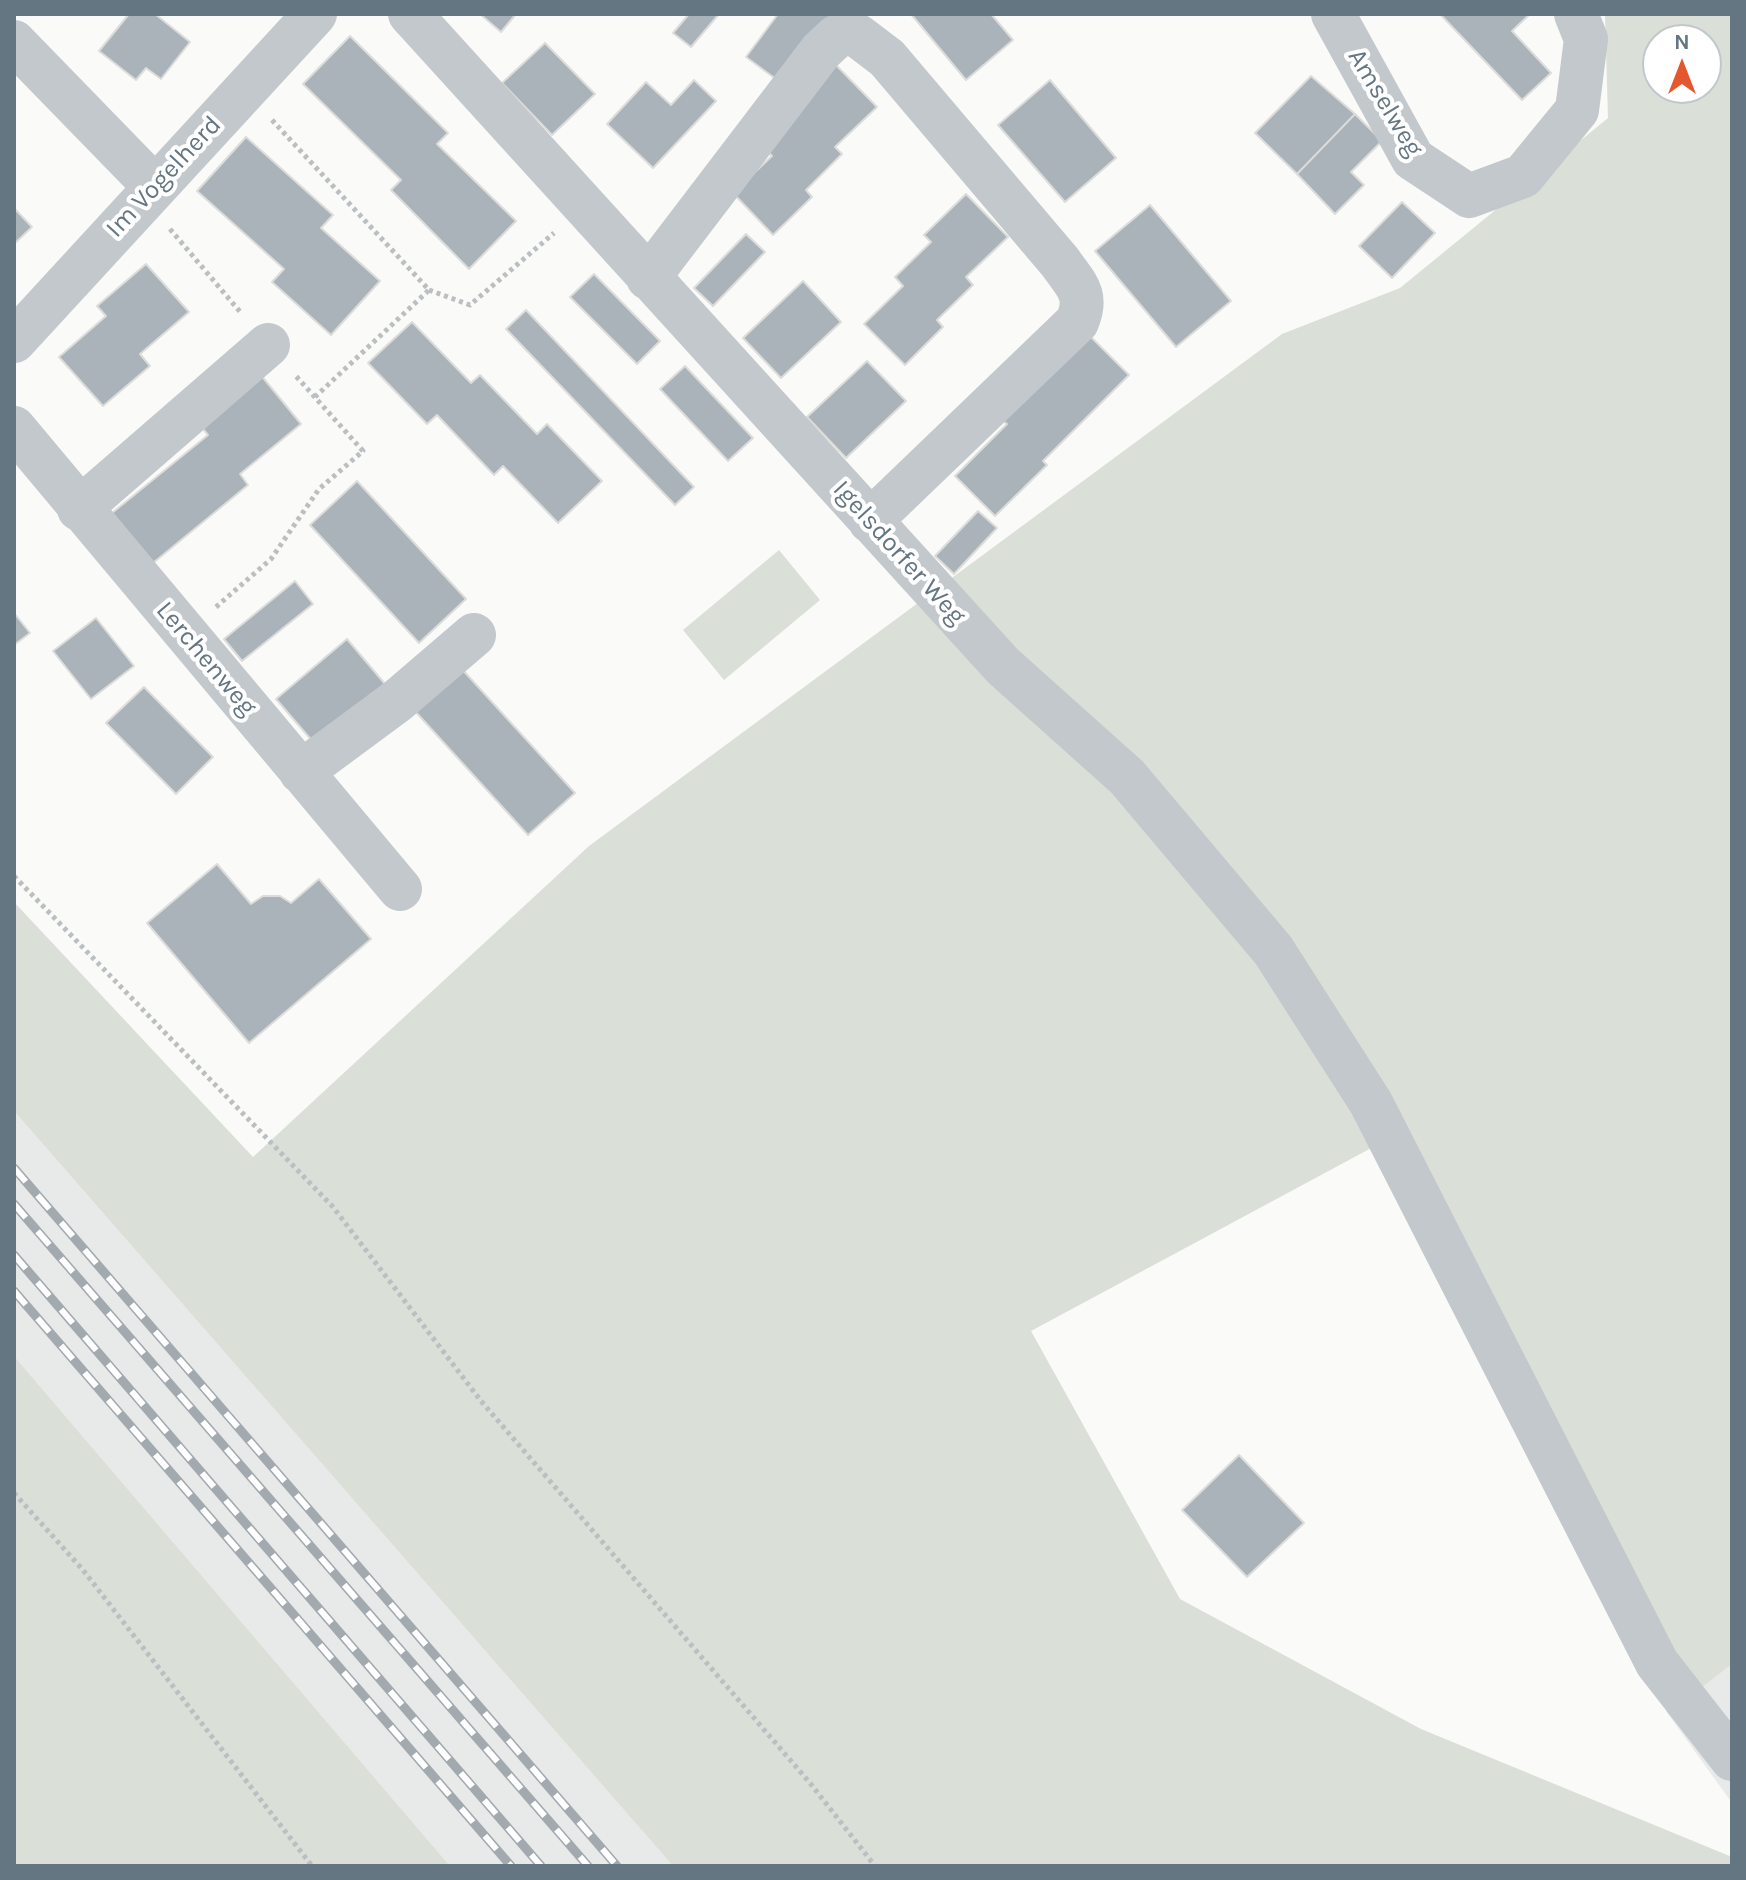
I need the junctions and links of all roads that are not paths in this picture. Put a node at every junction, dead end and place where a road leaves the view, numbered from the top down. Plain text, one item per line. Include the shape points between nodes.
1 (315, 14) edge
2 (410, 14) edge
3 (1333, 14) edge
4 (1581, 26) edge
5 (14, 42) edge
6 (149, 192) junction
7 (648, 278) junction
8 (14, 341) edge
9 (268, 345) road end
10 (14, 428) edge
11 (79, 509) junction
12 (870, 521) junction
13 (474, 635) dead end
14 (301, 772) junction
15 (400, 889) dead end
16 (1732, 1759) edge

1 - 6 street, Im Vogelherd
2 - 7 street, Igelsdorfer Weg
3 - 4 street, Amselweg via 1413,159 1469,196 1523,176 1577,110
5 - 6 street
6 - 8 street, Im Vogelherd
7 - 12 street, Igelsdorfer Weg
7 - 12 street via 836,37 858,36 887,58 1060,262 1084,305 1077,322
9 - 11 street
10 - 11 street, Lerchenweg
11 - 14 street, Lerchenweg
12 - 16 street, Igelsdorfer Weg via 1003,666 1127,777 1273,950 1371,1103 1657,1663
13 - 14 street
14 - 15 street, Lerchenweg

